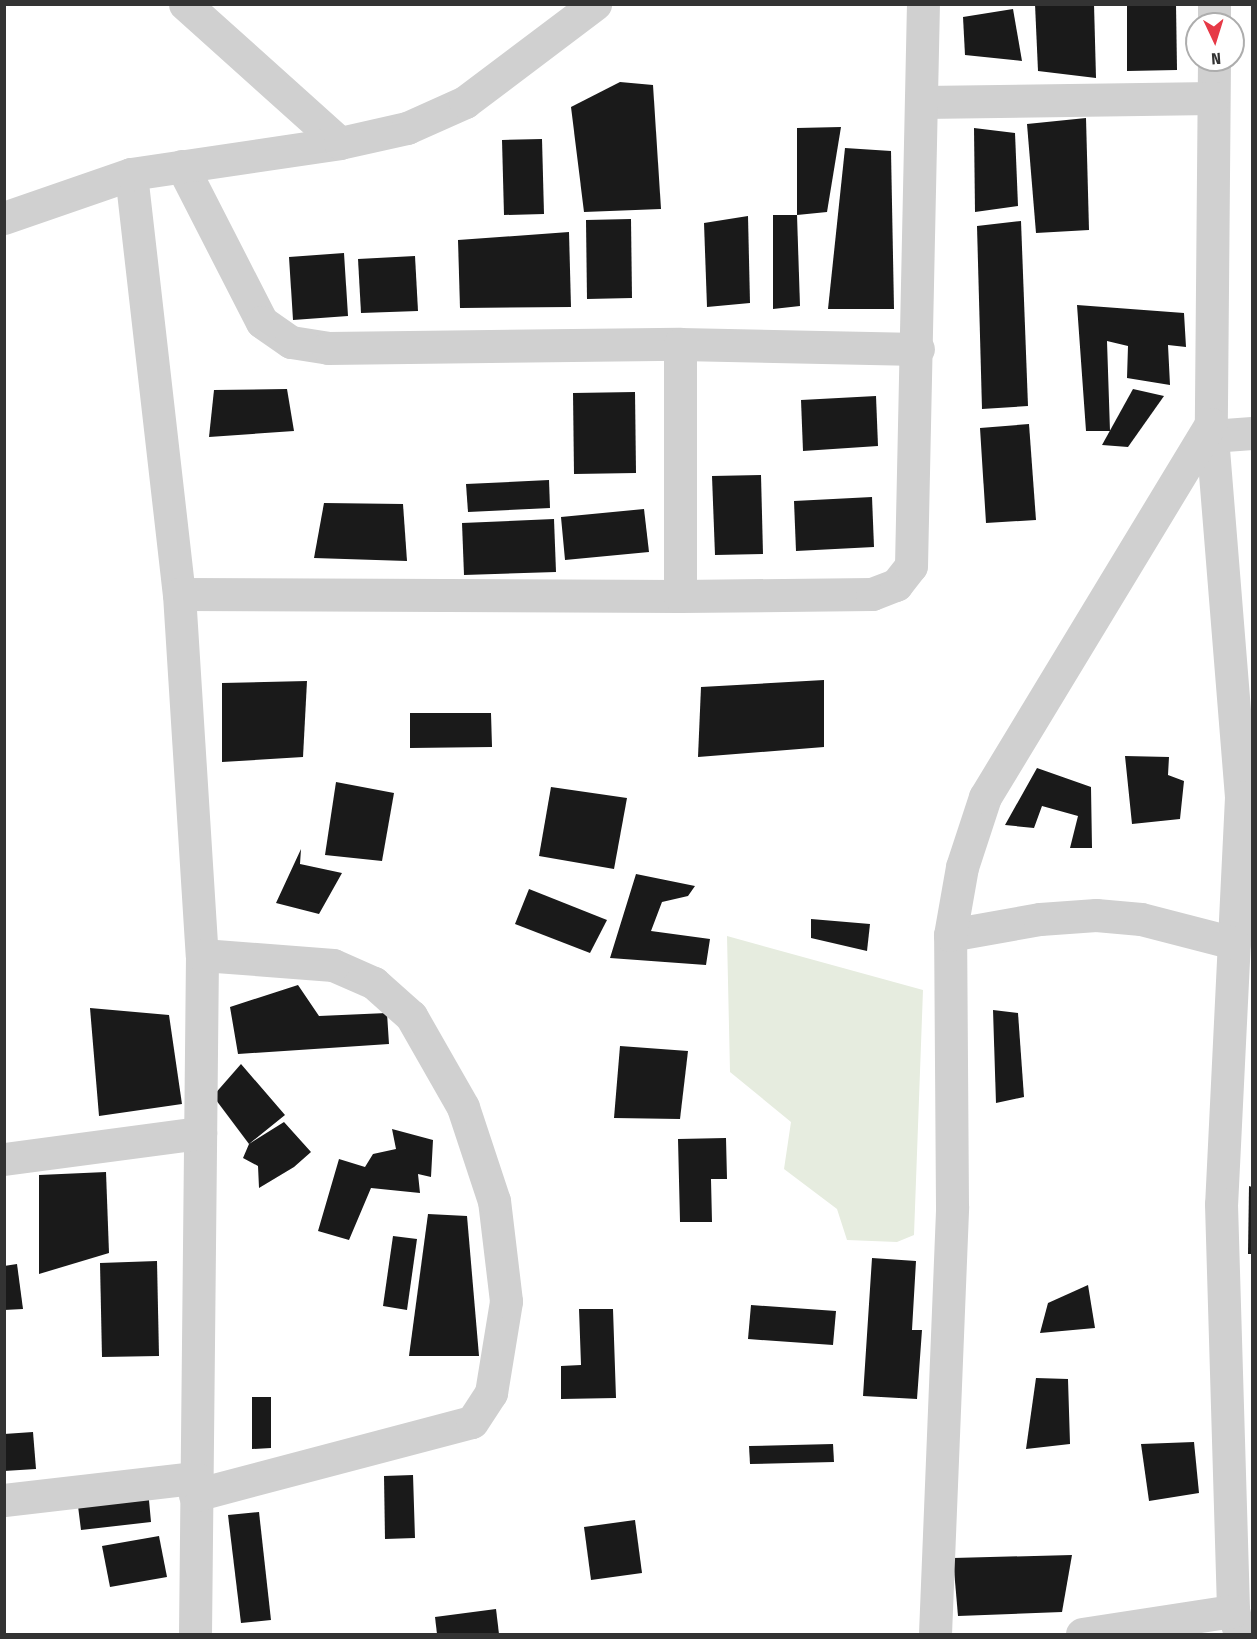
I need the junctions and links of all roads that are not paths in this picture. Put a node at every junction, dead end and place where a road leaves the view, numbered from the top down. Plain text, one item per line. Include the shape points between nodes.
1 (185, 4) edge
2 (595, 4) edge
3 (923, 4) edge
4 (1214, 72) edge
5 (1213, 98) junction
6 (923, 102) junction
7 (340, 143) junction
8 (182, 166) junction
9 (131, 174) junction
10 (4, 218) edge
11 (680, 344) junction
12 (918, 349) junction
13 (1211, 430) junction
14 (1252, 433) edge
15 (179, 594) junction
16 (680, 596) junction
17 (950, 935) junction
18 (1234, 943) junction
19 (202, 955) junction
20 (200, 1133) junction
21 (4, 1159) edge
22 (195, 1487) junction
23 (4, 1500) edge
24 (1236, 1623) edge
25 (195, 1635) edge
26 (935, 1635) edge
27 (1082, 1635) edge

1 - 7 street
2 - 7 street via 465,102 407,128
3 - 6 street
4 - 5 street
5 - 6 street
5 - 13 street
6 - 12 street
7 - 8 street
8 - 9 street
8 - 11 street via 262,322 291,342 328,348
9 - 10 street
9 - 15 street
11 - 12 street
11 - 16 street
12 - 16 street via 910,566 896,585 872,594
13 - 14 street
13 - 17 street via 986,797 962,867
13 - 18 street via 1241,797
15 - 16 street
15 - 19 street
17 - 18 street via 1096,915 1141,919
17 - 26 street via 952,1206
18 - 24 street via 1221,1204
19 - 20 street
19 - 22 street via 333,965 374,983 411,1016 463,1107 494,1201 506,1302 491,1393 472,1422
20 - 21 street
20 - 22 street
22 - 23 street
22 - 25 street
24 - 27 street

